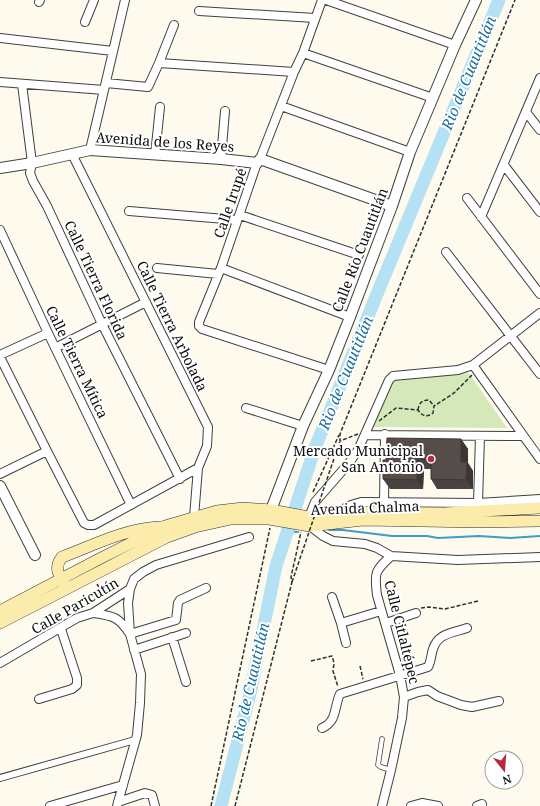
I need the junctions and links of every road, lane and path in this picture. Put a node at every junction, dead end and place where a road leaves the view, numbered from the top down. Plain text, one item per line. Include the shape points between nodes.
1 (94, 0) edge
2 (125, 0) edge
3 (322, 0) edge
4 (326, 0) edge
5 (476, 0) edge
6 (515, 0) edge
7 (199, 11) dead end
8 (315, 18) junction
9 (85, 22) dead end
10 (174, 25) dead end
11 (0, 38) edge
12 (455, 45) junction
13 (113, 51) junction
14 (303, 53) junction
15 (159, 63) junction
16 (294, 72) junction
17 (540, 78) edge
18 (0, 82) edge
19 (22, 84) junction
20 (105, 86) junction
21 (433, 98) junction
22 (281, 106) junction
23 (160, 107) dead end
24 (225, 111) dead end
25 (526, 112) junction
26 (540, 130) edge
27 (90, 150) junction
28 (410, 152) junction
29 (72, 154) junction
30 (154, 155) junction
31 (222, 159) junction
32 (259, 161) junction
33 (32, 163) junction
34 (504, 164) junction
35 (0, 168) edge
36 (467, 198) dead end
37 (392, 206) junction
38 (129, 211) dead end
39 (540, 212) edge
40 (481, 217) junction
41 (238, 218) junction
42 (0, 230) edge
43 (446, 252) dead end
44 (359, 255) dead end
45 (157, 268) dead end
46 (220, 271) junction
47 (540, 294) edge
48 (146, 302) junction
49 (540, 312) edge
50 (350, 317) junction
51 (102, 324) junction
52 (48, 333) junction
53 (510, 335) junction
54 (55, 348) junction
55 (0, 356) edge
56 (474, 368) junction
57 (328, 370) junction
58 (540, 374) edge
59 (434, 406) junction
60 (246, 408) dead end
61 (418, 410) junction
62 (379, 421) dead end
63 (303, 426) junction
64 (366, 432) junction
65 (340, 434) junction
66 (385, 434) junction
67 (480, 436) junction
68 (523, 436) junction
69 (340, 441) junction
70 (47, 451) junction
71 (540, 459) edge
72 (198, 468) junction
73 (0, 474) edge
74 (180, 479) junction
75 (1, 492) edge
76 (312, 495) dead end
77 (540, 499) edge
78 (384, 502) junction
79 (478, 503) junction
80 (132, 505) junction
81 (540, 508) edge
82 (338, 514) junction
83 (271, 515) junction
84 (194, 517) junction
85 (540, 521) edge
86 (301, 522) junction
87 (165, 526) junction
88 (248, 537) dead end
89 (35, 555) dead end
90 (391, 556) junction
91 (540, 557) edge
92 (92, 576) junction
93 (61, 579) junction
94 (292, 582) junction
95 (206, 588) dead end
96 (67, 589) junction
97 (130, 589) junction
98 (332, 597) dead end
99 (478, 601) dead end
100 (108, 603) junction
101 (0, 611) edge
102 (381, 611) junction
103 (93, 613) junction
104 (416, 613) joint
105 (0, 623) edge
106 (342, 623) junction
107 (386, 623) junction
108 (61, 628) junction
109 (467, 628) dead end
110 (186, 633) dead end
111 (130, 634) junction
112 (172, 637) junction
113 (346, 643) dead end
114 (134, 650) junction
115 (311, 661) dead end
116 (0, 663) edge
117 (360, 666) dead end
118 (400, 675) junction
119 (186, 682) dead end
120 (365, 686) junction
121 (340, 694) junction
122 (404, 697) junction
123 (39, 699) dead end
124 (500, 700) dead end
125 (322, 728) dead end
126 (382, 739) dead end
127 (135, 740) junction
128 (391, 770) junction
129 (0, 778) edge
130 (123, 785) junction
131 (118, 804) edge
132 (50, 806) edge
133 (155, 806) edge
134 (211, 806) edge
135 (235, 806) edge
136 (382, 806) edge
137 (412, 806) edge
138 (438, 806) edge

1 - 9 street
2 - 13 street
3 - 8 street, Calle Irupé
4 - 12 street
5 - 12 street, Calle Río Cuautitlán
6 - 65 path
7 - 8 street
8 - 14 street, Calle Irupé
10 - 15 street
11 - 13 street
12 - 21 street, Calle Río Cuautitlán
13 - 20 street
14 - 16 street, Calle Irupé
14 - 21 street
15 - 16 street
15 - 20 street via 148,87
16 - 22 street, Calle Irupé
17 - 25 street
18 - 19 street
19 - 20 street
19 - 33 street, Calle Tierra Florida
20 - 27 street
21 - 28 street, Calle Río Cuautitlán
22 - 28 street
22 - 32 street, Calle Irupé
23 - 30 street
24 - 31 street
25 - 26 street
25 - 34 street
27 - 29 street, Avenida de los Reyes
27 - 30 street, Avenida de los Reyes
28 - 37 street, Calle Río Cuautitlán
29 - 33 street, Avenida de los Reyes
29 - 48 street, Calle Tierra Arbolada
30 - 31 street, Avenida de los Reyes
31 - 32 street, Avenida de los Reyes
32 - 37 street, Avenida de los Reyes
32 - 41 street, Calle Irupé
33 - 35 street, Avenida de los Reyes
33 - 51 street, Calle Tierra Florida via 30,173
34 - 39 street
34 - 40 street
36 - 40 street
37 - 50 street, Calle Río Cuautitlán
38 - 41 street
40 - 47 street
41 - 44 street
41 - 46 street, Calle Irupé
42 - 52 street, Calle Tierra Mítica
43 - 53 street
45 - 46 street
46 - 50 street
46 - 57 street, Calle Irupé via 199,322 202,329
48 - 51 street
48 - 72 street, Calle Tierra Arbolada via 208,427 207,446
49 - 53 street
50 - 57 street, Calle Río Cuautitlán
51 - 54 street
51 - 74 street, Calle Tierra Florida
52 - 54 street, Calle Tierra Mítica
52 - 55 street
53 - 56 street
53 - 58 street
54 - 80 street, Calle Tierra Mítica
55 - 70 street
56 - 59 path via 454,394
56 - 64 street via 393,376
56 - 68 street
57 - 63 street, Calle Río Cuautitlán
59 - 61 path via 429,400 425,400 418,406
59 - 61 path via 433,413 429,416 420,414
60 - 63 street
61 - 62 path via 396,408
63 - 83 street, Calle Río Cuautitlán
64 - 66 street
64 - 69 path
64 - 86 street via 349,463
65 - 69 path
65 - 76 path
66 - 67 street
66 - 78 street
67 - 68 street
67 - 79 street
68 - 71 street
69 - 94 path, bridge
70 - 73 street
70 - 80 street via 84,523 94,524
72 - 74 street
72 - 84 street, Calle Tierra Arbolada
74 - 80 street
75 - 89 street
77 - 79 street
78 - 79 street
78 - 82 street via 352,504
81 - 82 main road, Avenida Chalma via 445,513
82 - 86 main road, Avenida Chalma
83 - 84 main road, Avenida Chalma via 243,508
83 - 86 main road, Avenida Chalma
83 - 92 main road, Avenida Chalma via 231,519 195,527 167,537
83 - 134 path
84 - 87 main road, Avenida Chalma
85 - 86 main road, Avenida Chalma
86 - 90 street via 334,541 365,544
86 - 94 path
87 - 93 main road, Avenida Chalma
87 - 93 main road via 129,531 62,557 57,570
88 - 97 street, Calle Paricutín via 156,565 134,579
90 - 91 street via 458,560
90 - 102 street, Calle Citlaltépec via 378,568 375,576
92 - 96 main road, Avenida Chalma
92 - 100 path
93 - 96 main road
93 - 101 main road, Avenida Chalma
94 - 135 path
95 - 111 street via 180,600 176,620
96 - 105 main road, Avenida Chalma
97 - 100 street, Calle Paricutín
97 - 111 street
98 - 106 street
99 - 104 path via 445,609 421,608
100 - 103 street, Calle Paricutín
102 - 106 street
102 - 107 street, Calle Citlaltépec
103 - 108 street, Calle Paricutín via 77,618
103 - 111 street via 117,619
104 - 107 street
106 - 113 street
107 - 118 street, Calle Citlaltépec
108 - 116 street, Calle Paricutín
108 - 123 street via 77,685 72,689
109 - 118 street via 440,637 433,649 428,667
110 - 112 street
111 - 114 street
112 - 114 street
112 - 119 street
114 - 127 street via 141,674
115 - 121 path via 332,656 333,671
117 - 120 path
118 - 120 street
118 - 122 street, Calle Citlaltépec
120 - 121 street
121 - 125 street via 332,720
122 - 124 street via 428,690 437,696 472,707
122 - 128 street, Calle Citlaltépec
126 - 128 lane via 378,764
127 - 129 street
127 - 130 street
128 - 136 street, Calle Citlaltépec
130 - 131 street
130 - 132 street
131 - 133 street via 145,793 152,795
137 - 138 street via 422,803

